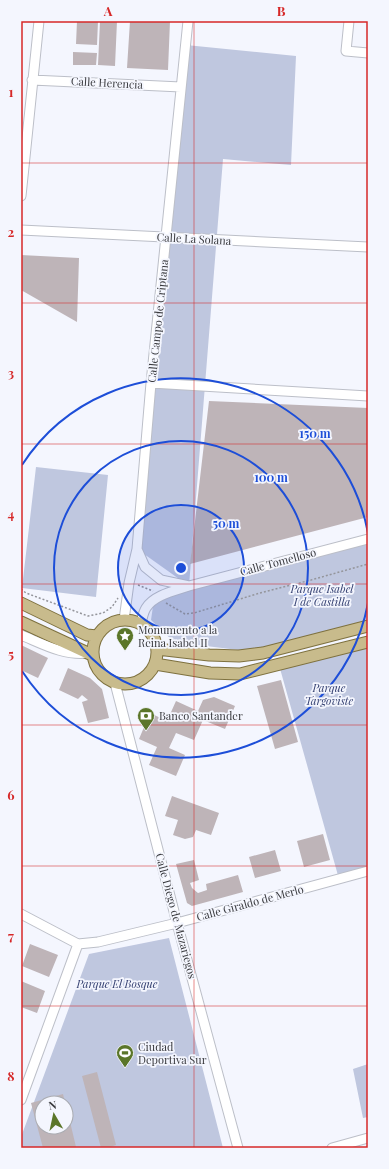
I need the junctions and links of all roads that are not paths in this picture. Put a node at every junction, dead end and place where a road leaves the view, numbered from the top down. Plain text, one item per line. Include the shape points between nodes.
1 (39, 21) edge
2 (188, 21) edge
3 (348, 21) edge
4 (368, 53) edge
5 (32, 80) junction
6 (181, 87) junction
7 (21, 196) edge
8 (21, 230) edge
9 (166, 238) junction
10 (368, 247) edge
11 (151, 383) junction
12 (368, 396) edge
13 (368, 539) edge
14 (137, 549) junction
15 (188, 586) junction
16 (21, 603) edge
17 (124, 620) junction
18 (21, 622) edge
19 (141, 624) junction
20 (368, 626) edge
21 (21, 635) edge
22 (96, 636) junction
23 (368, 643) edge
24 (157, 649) junction
25 (90, 654) junction
26 (155, 664) junction
27 (114, 683) junction
28 (368, 871) edge
29 (21, 914) edge
30 (177, 923) junction
31 (78, 944) junction
32 (21, 1100) edge
33 (368, 1138) edge
34 (238, 1148) edge
35 (332, 1148) edge

1 - 5 street
2 - 6 street, Calle Campo de Criptana
3 - 4 street via 346,51
5 - 6 street, Calle Herencia
5 - 7 street
6 - 9 street, Calle Campo de Criptana
8 - 9 street, Calle La Solana
9 - 10 street, Calle La Solana
9 - 11 street, Calle Campo de Criptana
11 - 12 street
11 - 14 street, Calle Campo de Criptana
13 - 15 street, Calle Tomelloso
14 - 15 street, Calle Tomelloso via 145,567 161,580
14 - 17 street, Calle Campo de Criptana
15 - 19 street, Calle Tomelloso via 154,599 145,609
16 - 22 main road via 87,635
17 - 19 main road
17 - 22 main road via 106,626
18 - 25 main road
19 - 24 main road via 154,637
20 - 24 main road via 263,653 239,656 209,656
21 - 25 street via 54,649
22 - 25 main road
23 - 26 main road via 240,674 210,673
24 - 26 main road
25 - 27 main road via 97,669
26 - 27 main road via 145,678 137,682
27 - 30 street, Calle Diego de Mazariegos
28 - 30 street, Calle Giraldo de Merlo
29 - 31 street
30 - 31 street, Calle Giraldo de Merlo via 98,942
30 - 34 street, Calle Diego de Mazariegos
31 - 32 street
33 - 35 street

